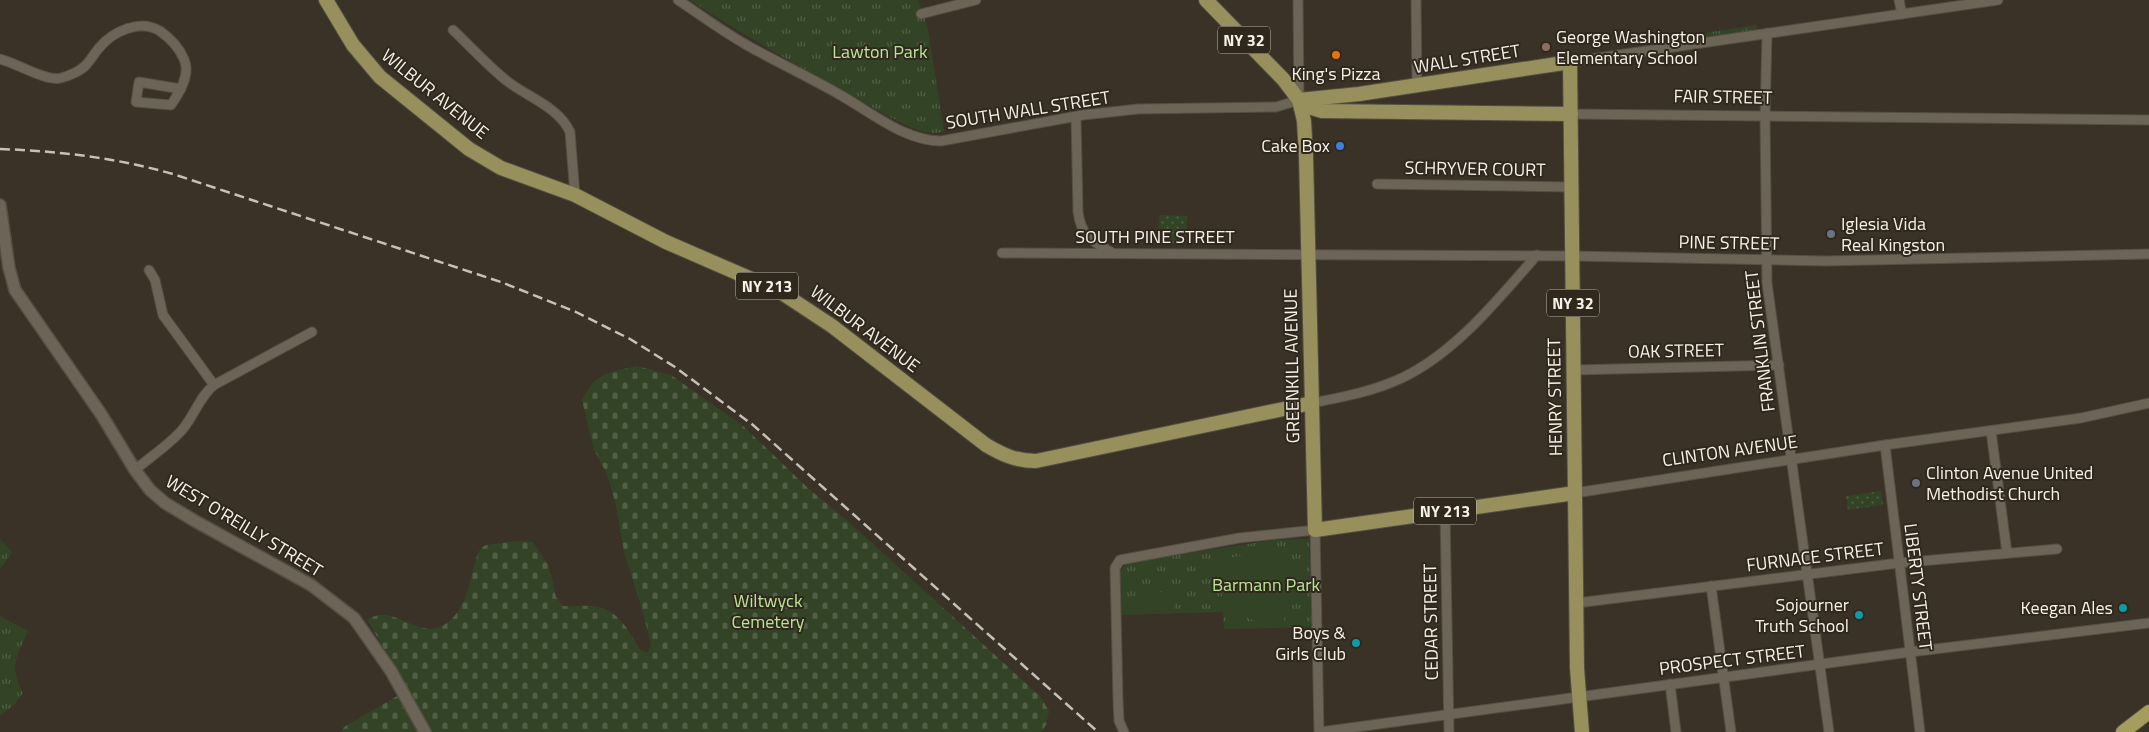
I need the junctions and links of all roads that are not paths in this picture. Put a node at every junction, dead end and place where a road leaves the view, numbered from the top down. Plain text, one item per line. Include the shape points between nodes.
1 (326, 0) edge
2 (678, 0) edge
3 (976, 0) edge
4 (1206, 0) edge
5 (1298, 0) edge
6 (1416, 0) edge
7 (1899, 0) edge
8 (1998, 0) edge
9 (921, 14) dead end
10 (1902, 14) junction
11 (453, 30) dead end
12 (1767, 33) junction
13 (0, 59) edge
14 (1570, 62) junction
15 (1417, 85) junction
16 (181, 89) junction
17 (1298, 100) junction
18 (1571, 114) junction
19 (1076, 117) junction
20 (1765, 117) junction
21 (2149, 120) edge
22 (1377, 184) dead end
23 (1572, 187) junction
24 (575, 195) junction
25 (0, 205) edge
26 (1002, 253) dead end
27 (1113, 253) junction
28 (1309, 254) junction
29 (2149, 254) edge
30 (1537, 256) junction
31 (1573, 256) junction
32 (1766, 260) junction
33 (150, 270) dead end
34 (312, 332) dead end
35 (1778, 365) junction
36 (1574, 370) junction
37 (214, 386) junction
38 (1312, 403) junction
39 (2149, 403) edge
40 (1991, 431) junction
41 (1885, 446) junction
42 (1791, 461) junction
43 (134, 470) junction
44 (1575, 493) junction
45 (1445, 511) junction
46 (1315, 530) junction
47 (2057, 548) dead end
48 (2007, 553) junction
49 (1899, 563) junction
50 (1807, 574) junction
51 (1711, 586) junction
52 (1577, 604) junction
53 (2149, 623) edge
54 (1910, 652) junction
55 (1820, 665) junction
56 (1724, 678) junction
57 (1670, 684) junction
58 (1579, 698) junction
59 (1448, 714) junction
60 (425, 732) edge
61 (1124, 732) edge
62 (1320, 732) edge
63 (1449, 732) edge
64 (1582, 732) edge
65 (1676, 732) edge
66 (1731, 732) edge
67 (1829, 732) edge
68 (1920, 732) edge

1 - 24 main road, WILBUR AVENUE / NY 213 via 367,62 397,92 450,135 501,168
2 - 19 street, SOUTH WALL STREET via 750,46 887,123 932,141
3 - 9 street
4 - 17 main road, NY 32 via 1283,79
5 - 17 street, GREENKILL AVENUE
6 - 15 street
7 - 10 street
8 - 10 street, WALL STREET
10 - 12 street, WALL STREET
11 - 24 street via 508,81 567,124
12 - 14 street, WALL STREET
12 - 20 street, FRANKLIN STREET
13 - 16 street via 52,79 61,78 84,67 100,46 113,36 140,25 154,28 169,37 180,50 186,63
14 - 15 main road, WALL STREET
14 - 18 main road, HENRY STREET / NY 32
15 - 17 main road, WALL STREET
16 - 16 street via 171,105 136,102 139,82
17 - 18 main road, FAIR STREET / NY 32 via 1322,111
17 - 19 street, SOUTH WALL STREET via 1276,107 1138,109
17 - 28 main road, GREENKILL AVENUE via 1304,121
18 - 20 street, FAIR STREET
18 - 23 main road, HENRY STREET / NY 32
19 - 27 street via 1080,226 1097,244
20 - 21 street, FAIR STREET
20 - 32 street, FRANKLIN STREET
22 - 23 street, SCHRYVER COURT
23 - 31 main road, HENRY STREET / NY 32
24 - 38 main road, WILBUR AVENUE / NY 213 via 666,242 779,290 1006,457 1036,461
25 - 43 street, WEST O'REILLY STREET via 15,290 101,414
26 - 27 street, SOUTH PINE STREET
27 - 28 street, SOUTH PINE STREET
28 - 30 street, PINE STREET
28 - 38 main road, GREENKILL AVENUE
29 - 32 street, PINE STREET
30 - 31 street, PINE STREET
30 - 38 street via 1463,334 1417,370 1378,388
31 - 32 street, PINE STREET
31 - 36 main road, HENRY STREET / NY 32
32 - 35 street, FRANKLIN STREET
33 - 37 street via 163,315
34 - 37 street
35 - 36 street, OAK STREET
35 - 42 street, FRANKLIN STREET
36 - 44 main road, HENRY STREET / NY 32
37 - 43 street via 181,431
38 - 46 main road, GREENKILL AVENUE
39 - 40 street, CLINTON AVENUE via 2081,418
40 - 41 street, CLINTON AVENUE
40 - 48 street
41 - 42 street, CLINTON AVENUE
41 - 49 street, LIBERTY STREET
42 - 44 street, CLINTON AVENUE
42 - 50 street, FRANKLIN STREET
43 - 60 street, WEST O'REILLY STREET via 165,503 311,585 354,618 391,671
44 - 45 main road, CLINTON AVENUE / NY 213
44 - 52 main road, HENRY STREET / NY 32
45 - 46 main road, CLINTON AVENUE / NY 213
45 - 59 street, CEDAR STREET
46 - 61 street via 1221,541 1138,555 1118,562 1115,568 1118,700 1119,721
46 - 62 street, GREENKILL AVENUE
47 - 48 street, FURNACE STREET
48 - 49 street, FURNACE STREET
49 - 50 street, FURNACE STREET
49 - 54 street, LIBERTY STREET
50 - 51 street, FURNACE STREET
50 - 55 street, FRANKLIN STREET
51 - 52 street, FURNACE STREET
51 - 56 street
52 - 58 main road, HENRY STREET / NY 32
53 - 54 street, PROSPECT STREET
54 - 55 street, PROSPECT STREET
54 - 68 street, LIBERTY STREET
55 - 56 street, PROSPECT STREET
55 - 67 street, FRANKLIN STREET
56 - 57 street, PROSPECT STREET
56 - 66 street
57 - 58 street, PROSPECT STREET
57 - 65 street
58 - 59 street, PROSPECT STREET
58 - 64 main road, HENRY STREET / NY 32
59 - 62 street, PROSPECT STREET
59 - 63 street, CEDAR STREET

